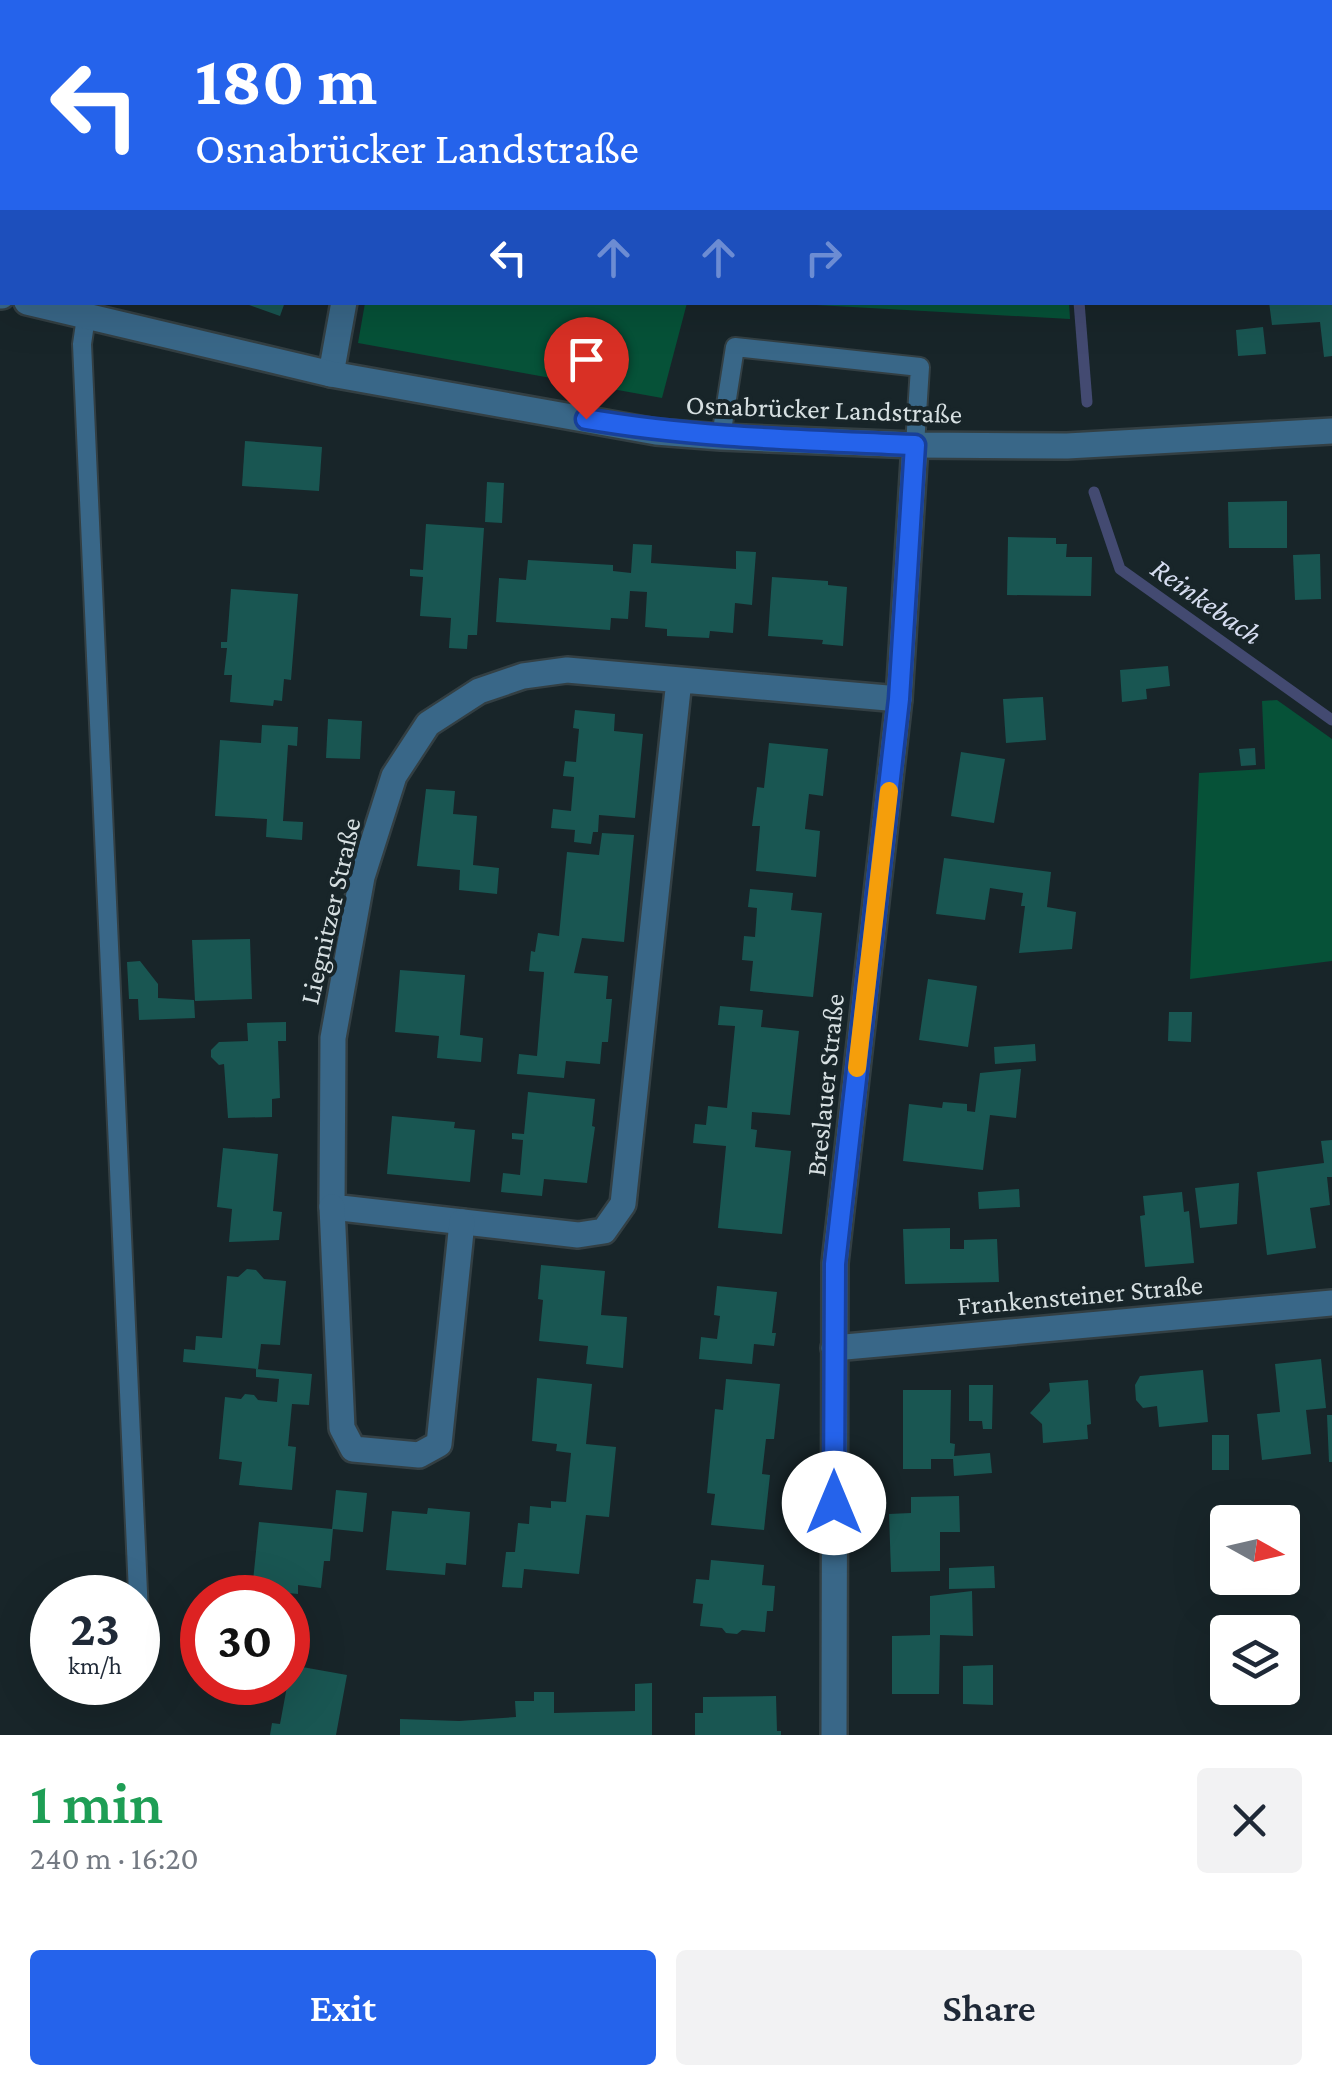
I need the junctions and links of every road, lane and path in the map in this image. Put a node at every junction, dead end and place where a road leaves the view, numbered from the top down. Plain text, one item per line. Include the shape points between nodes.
1 (39, 305) edge
2 (343, 305) edge
3 (86, 317) junction
4 (331, 374) junction
5 (1332, 431) edge
6 (721, 438) junction
7 (915, 445) junction
8 (679, 680) junction
9 (899, 699) junction
10 (332, 1208) junction
11 (462, 1222) junction
12 (1332, 1303) edge
13 (834, 1348) junction
14 (137, 1575) edge
15 (834, 1735) edge

1 - 3 street, Osnabrücker Landstraße
2 - 4 street
3 - 4 street, Osnabrücker Landstraße
3 - 14 lane
4 - 6 street, Osnabrücker Landstraße
5 - 7 street, Osnabrücker Landstraße via 1067,446
6 - 7 street, Osnabrücker Landstraße
6 - 7 lane via 734,347 920,366
7 - 9 street, Breslauer Straße
8 - 9 street, Liegnitzer Straße
8 - 10 street, Liegnitzer Straße via 567,670 522,676 479,691 428,724 394,776 362,876 333,1038
8 - 11 street via 623,1204 604,1230 578,1235
9 - 13 street, Breslauer Straße via 835,1264
10 - 11 street
10 - 11 street, Liegnitzer Straße via 342,1428 352,1449 419,1455 439,1444
12 - 13 street, Frankensteiner Straße
13 - 15 street, Breslauer Straße

